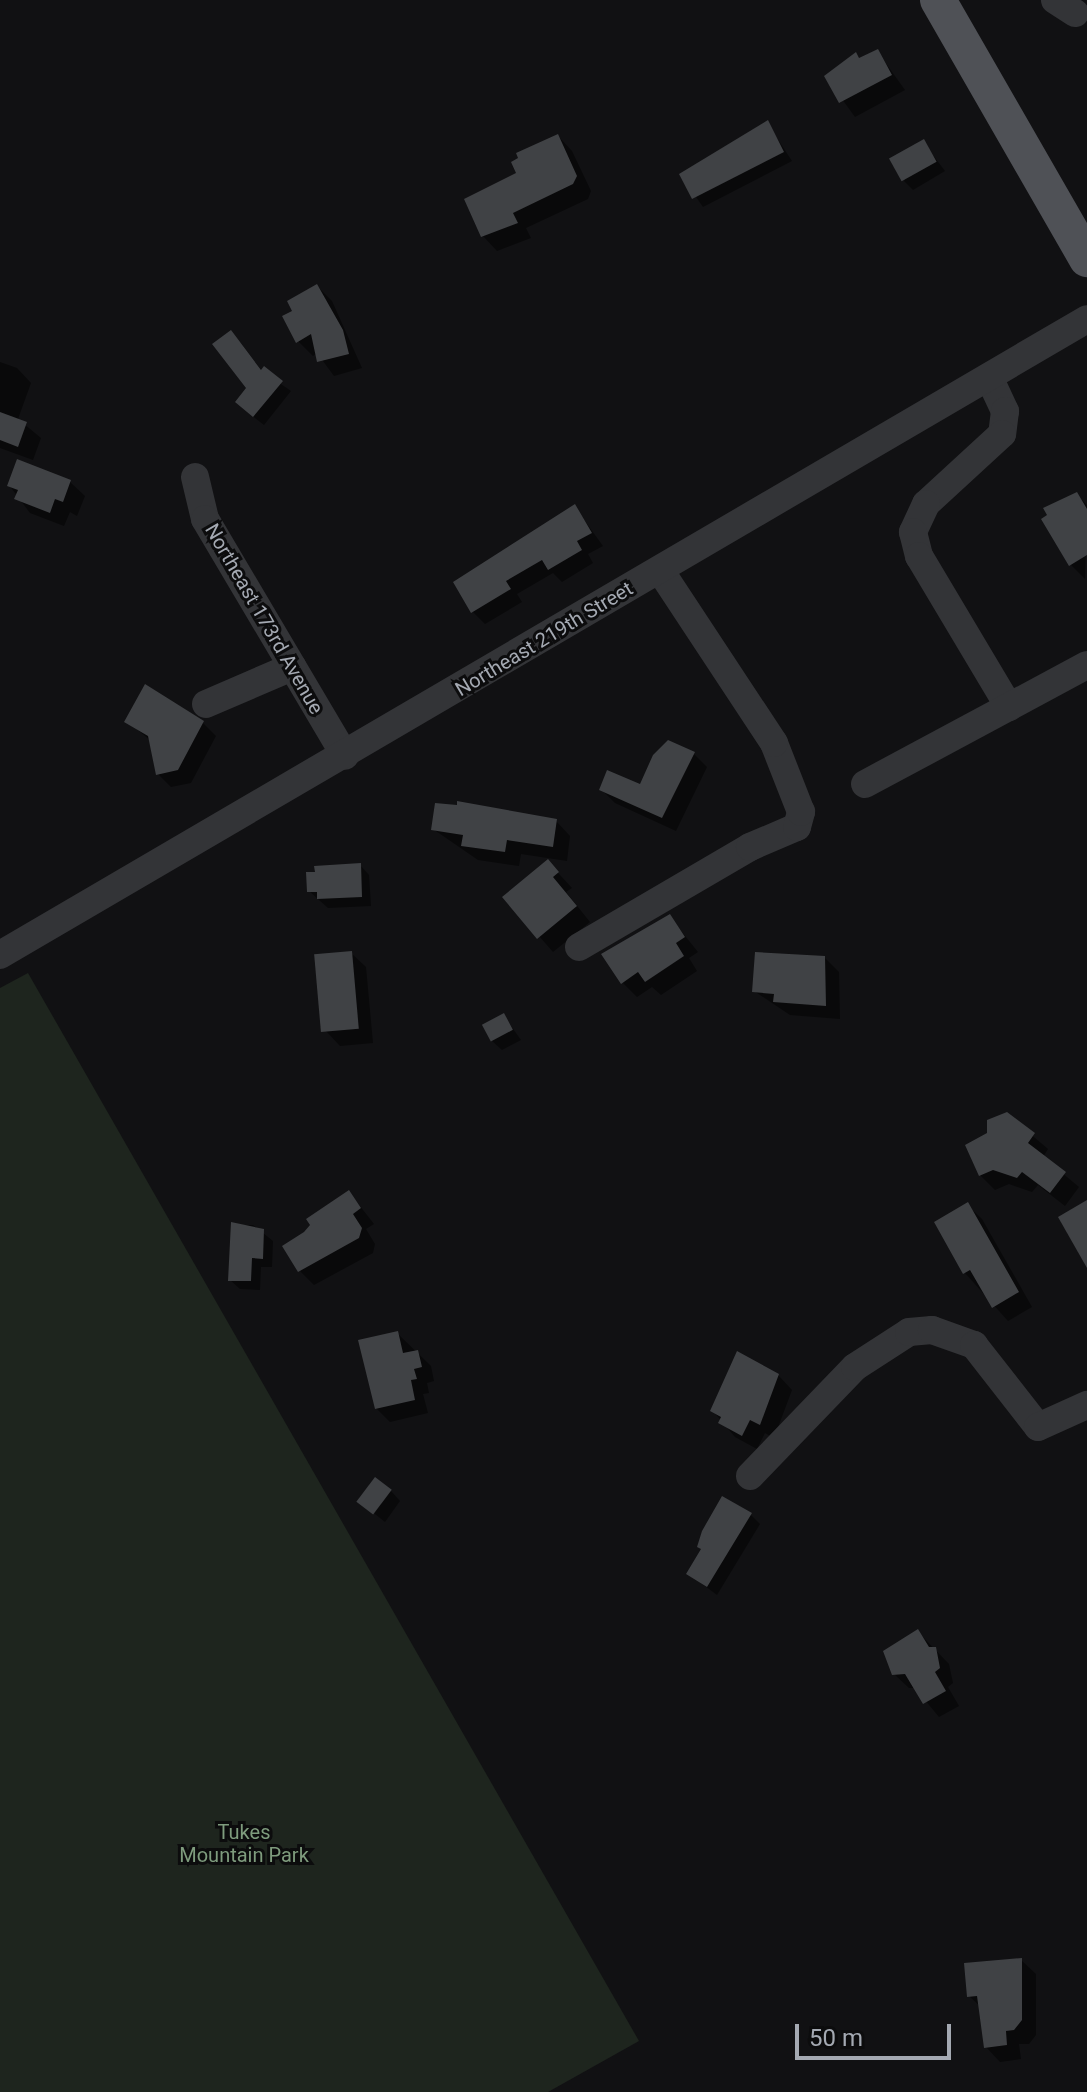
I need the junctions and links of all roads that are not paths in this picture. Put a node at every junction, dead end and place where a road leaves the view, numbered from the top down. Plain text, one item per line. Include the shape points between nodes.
1 (938, 0) edge
2 (1087, 259) edge
3 (1087, 319) edge
4 (989, 377) junction
5 (195, 477) dead end
6 (660, 570) junction
7 (1087, 665) edge
8 (292, 667) junction
9 (206, 704) dead end
10 (1009, 707) junction
11 (345, 756) junction
12 (865, 784) dead end
13 (579, 947) dead end
14 (0, 955) edge
15 (1087, 1405) edge
16 (750, 1476) dead end

1 - 2 main road
3 - 4 street, Northeast 219th Street
4 - 6 street, Northeast 219th Street
4 - 10 street via 1005,411 1002,434 926,504 913,532 919,556
5 - 8 street, Northeast 173rd Avenue via 205,519
6 - 11 street, Northeast 219th Street
6 - 13 street via 774,743 801,812 797,827 750,847
7 - 10 street
8 - 9 street
8 - 11 street, Northeast 173rd Avenue
10 - 12 street
11 - 14 street, Northeast 219th Street
15 - 16 street via 1038,1427 974,1345 932,1330 909,1332 855,1367

